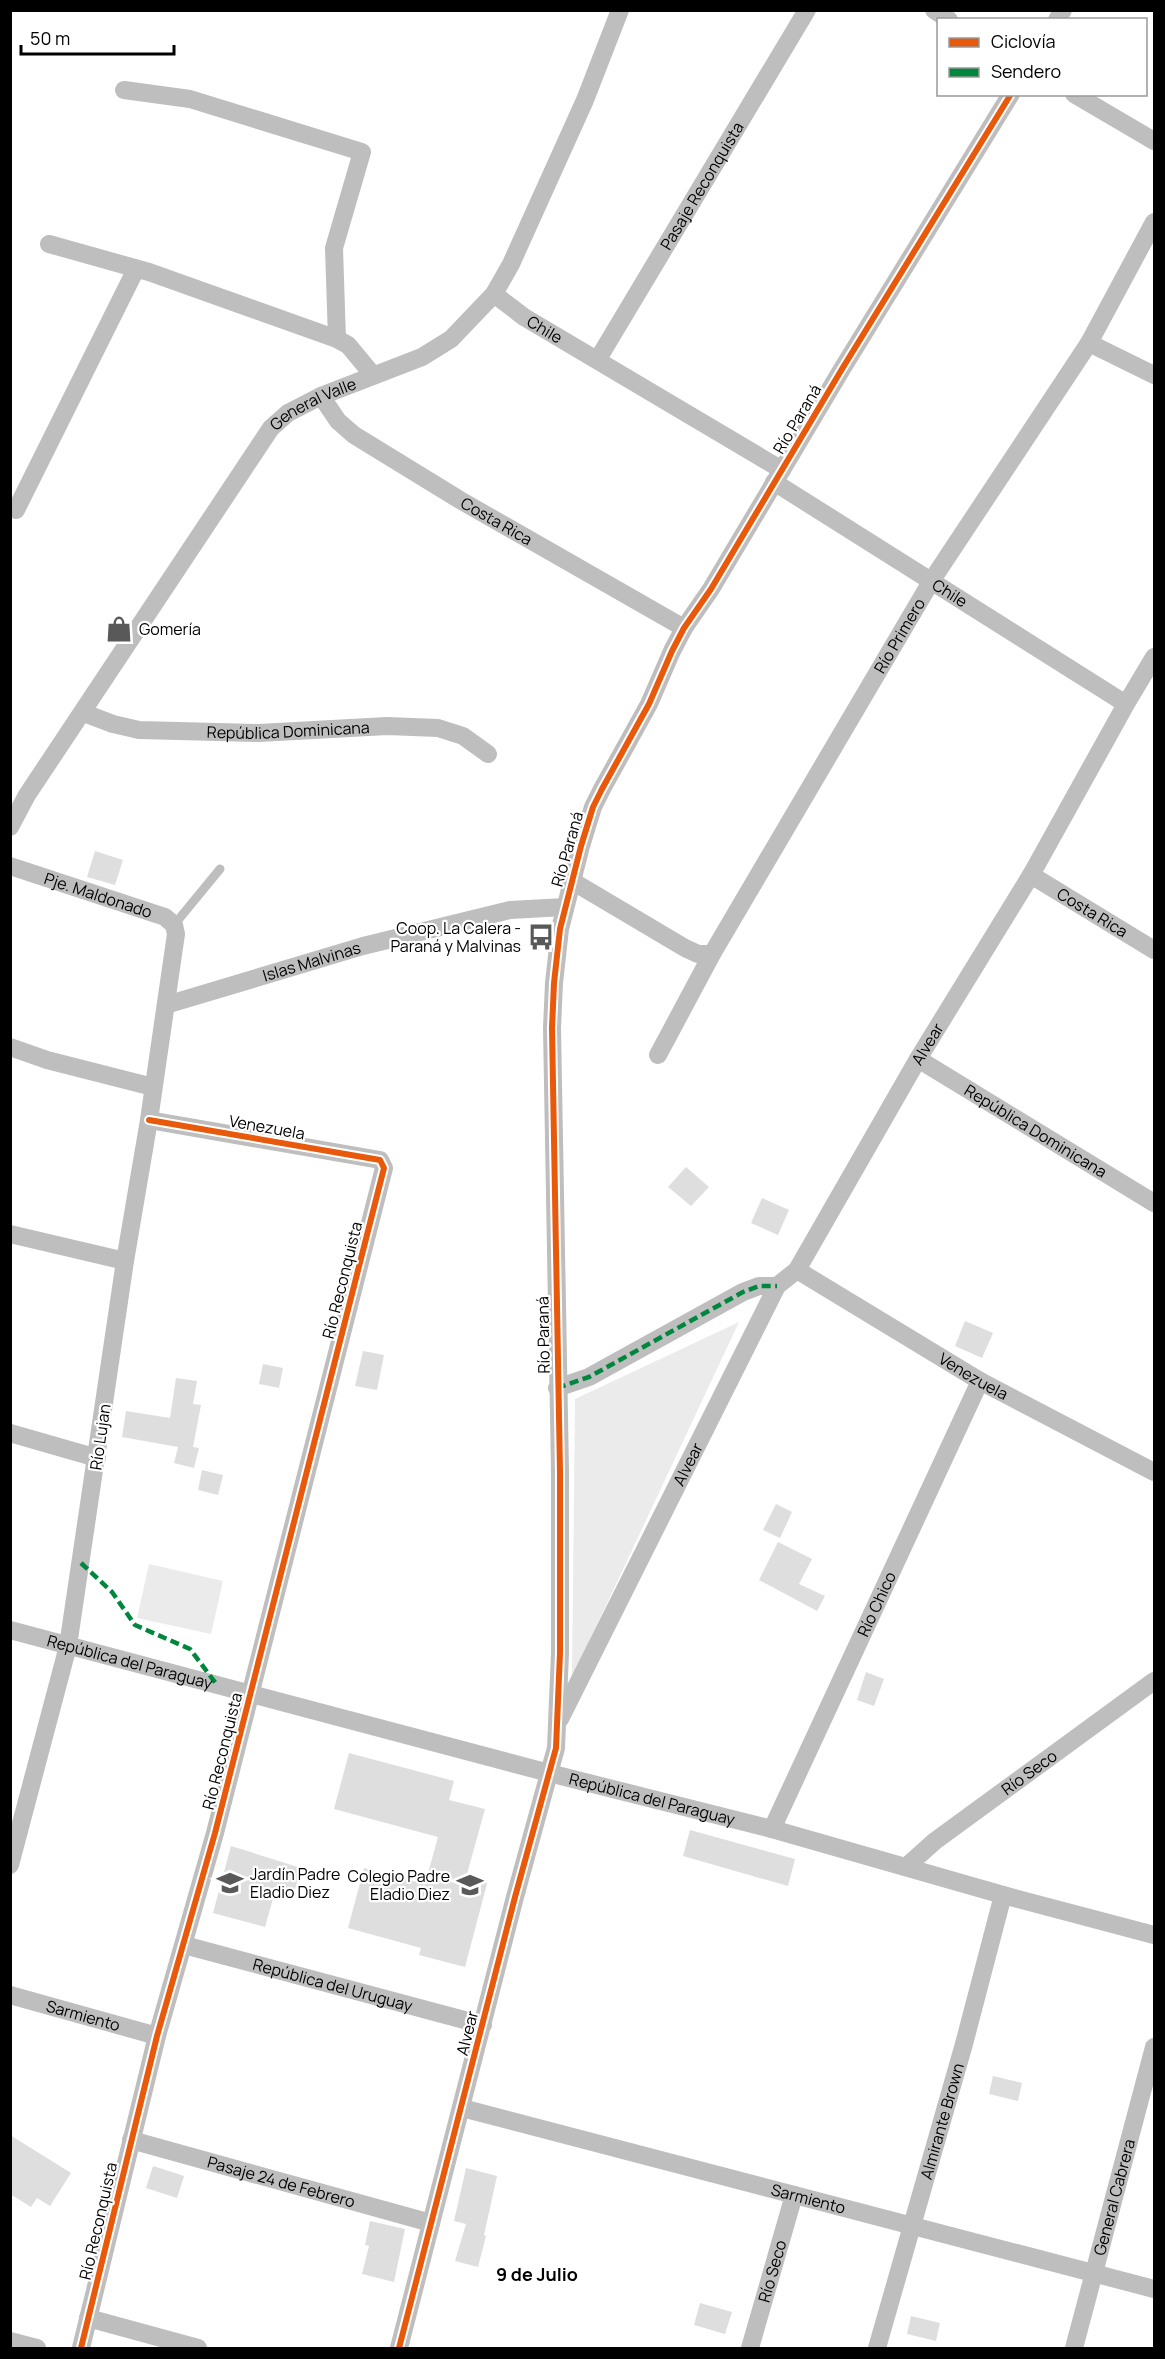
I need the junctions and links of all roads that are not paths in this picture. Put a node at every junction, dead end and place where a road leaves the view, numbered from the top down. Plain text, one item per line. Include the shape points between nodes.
1 (620, 10) edge
2 (807, 10) edge
3 (124, 90) dead end
4 (1010, 96) edge
5 (1077, 96) edge
6 (1155, 141) edge
7 (1155, 222) edge
8 (49, 244) dead end
9 (136, 269) junction
10 (494, 294) junction
11 (337, 339) junction
12 (1089, 343) junction
13 (598, 359) junction
14 (373, 375) junction
15 (1155, 375) edge
16 (321, 396) junction
17 (778, 476) junction
18 (16, 510) dead end
19 (932, 580) junction
20 (684, 628) junction
21 (1155, 657) edge
22 (1148, 683) edge
23 (1126, 704) junction
24 (84, 712) junction
25 (488, 754) dead end
26 (10, 827) edge
27 (10, 866) edge
28 (220, 869) dead end
29 (1031, 875) junction
30 (572, 881) junction
31 (565, 907) junction
32 (175, 929) junction
33 (1155, 950) edge
34 (712, 954) junction
35 (166, 1005) junction
36 (10, 1047) edge
37 (658, 1055) dead end
38 (918, 1059) junction
39 (153, 1087) junction
40 (148, 1120) junction
41 (380, 1160) joint
42 (1155, 1203) edge
43 (10, 1234) edge
44 (125, 1261) junction
45 (797, 1270) junction
46 (777, 1286) junction
47 (980, 1381) junction
48 (557, 1388) junction
49 (10, 1434) edge
50 (97, 1458) junction
51 (1155, 1472) edge
52 (10, 1630) edge
53 (68, 1646) junction
54 (1155, 1681) edge
55 (250, 1694) junction
56 (558, 1723) junction
57 (549, 1773) junction
58 (772, 1829) junction
59 (10, 1865) edge
60 (907, 1866) junction
61 (1004, 1895) junction
62 (1155, 1935) edge
63 (184, 1945) junction
64 (10, 1995) edge
65 (483, 2025) junction
66 (157, 2036) junction
67 (1155, 2048) edge
68 (462, 2108) junction
69 (131, 2140) junction
70 (794, 2195) junction
71 (431, 2223) junction
72 (911, 2226) junction
73 (1095, 2273) junction
74 (1155, 2289) edge
75 (88, 2318) junction
76 (10, 2341) edge
77 (37, 2349) edge
78 (81, 2349) edge
79 (198, 2349) edge
80 (399, 2349) edge
81 (750, 2349) edge
82 (877, 2349) edge
83 (1074, 2349) edge

1 - 10 street, General Valle via 585,100
2 - 13 street, Pasaje Reconquista
3 - 11 street via 190,99 362,152 334,248
4 - 17 street, Río Paraná
5 - 6 street
7 - 12 street, Río Primero
8 - 9 street
9 - 11 street
9 - 18 street
10 - 13 street, Chile via 524,317
10 - 14 street, General Valle via 452,339 422,357
11 - 14 street via 348,345
12 - 15 street
12 - 19 street, Río Primero
13 - 17 street, Chile
14 - 16 street, General Valle
16 - 20 street, Costa Rica via 338,422 354,435
16 - 24 street, General Valle via 288,413 271,428
17 - 19 street, Chile
17 - 20 street, Río Paraná
19 - 23 street, Chile
19 - 34 street, Río Primero
20 - 30 street, Río Paraná via 649,704 593,807
21 - 22 street, Alvear
22 - 23 street, Alvear
23 - 29 street, Alvear
24 - 25 street, República Dominicana via 139,730 259,733 387,726 438,728 463,736
24 - 26 street, General Valle via 27,795
27 - 32 street, Pje. Maldonado via 165,917
28 - 32 lane
29 - 33 street, Costa Rica
29 - 38 street, Alvear
30 - 31 street, Río Paraná
30 - 34 street via 685,948 698,954
31 - 35 street, Islas Malvinas via 499,913 363,946
31 - 48 street, Río Paraná via 552,1028
32 - 35 street, Río Lujan
34 - 37 street, Río Primero
35 - 39 street, Río Lujan
36 - 39 street
38 - 42 street, República Dominicana
38 - 45 street, Alvear
39 - 40 street, Río Lujan
40 - 41 street, Venezuela
40 - 44 street, Río Lujan
41 - 55 street, Río Reconquista via 384,1168
43 - 44 street
44 - 50 street, Río Lujan
45 - 46 street, Alvear
45 - 47 street, Venezuela
46 - 48 street via 759,1286 743,1292 589,1377
46 - 56 street, Alvear
47 - 51 street, Venezuela
47 - 58 street, Río Chico
48 - 56 street, Río Paraná
49 - 50 street
50 - 53 street, Río Lujan
52 - 53 street, República del Paraguay
53 - 55 street, República del Paraguay
53 - 59 street, Río Lujan
54 - 60 street, Río Seco via 935,1841
55 - 57 street, República del Paraguay
55 - 63 street, Río Reconquista
56 - 57 street, Alvear
57 - 58 street, República del Paraguay
57 - 65 street, Alvear
58 - 60 street, República del Paraguay
60 - 61 street, República del Paraguay
61 - 62 street, República del Paraguay
61 - 72 street, Almirante Brown
63 - 65 street, República del Uruguay
63 - 66 street, Río Reconquista
64 - 66 street, Sarmiento
65 - 68 street, Alvear
66 - 69 street, Río Reconquista
67 - 73 street, General Cabrera
68 - 70 street, Sarmiento
68 - 71 street, Alvear
69 - 71 street, Pasaje 24 de Febrero
69 - 75 street, Río Reconquista
70 - 72 street, Sarmiento
70 - 81 street, Río Seco
71 - 80 street, Alvear
72 - 73 street, Sarmiento
72 - 82 street, Almirante Brown
73 - 74 street, Sarmiento
73 - 83 street, General Cabrera
75 - 78 street, Río Reconquista
75 - 79 street
76 - 77 street

